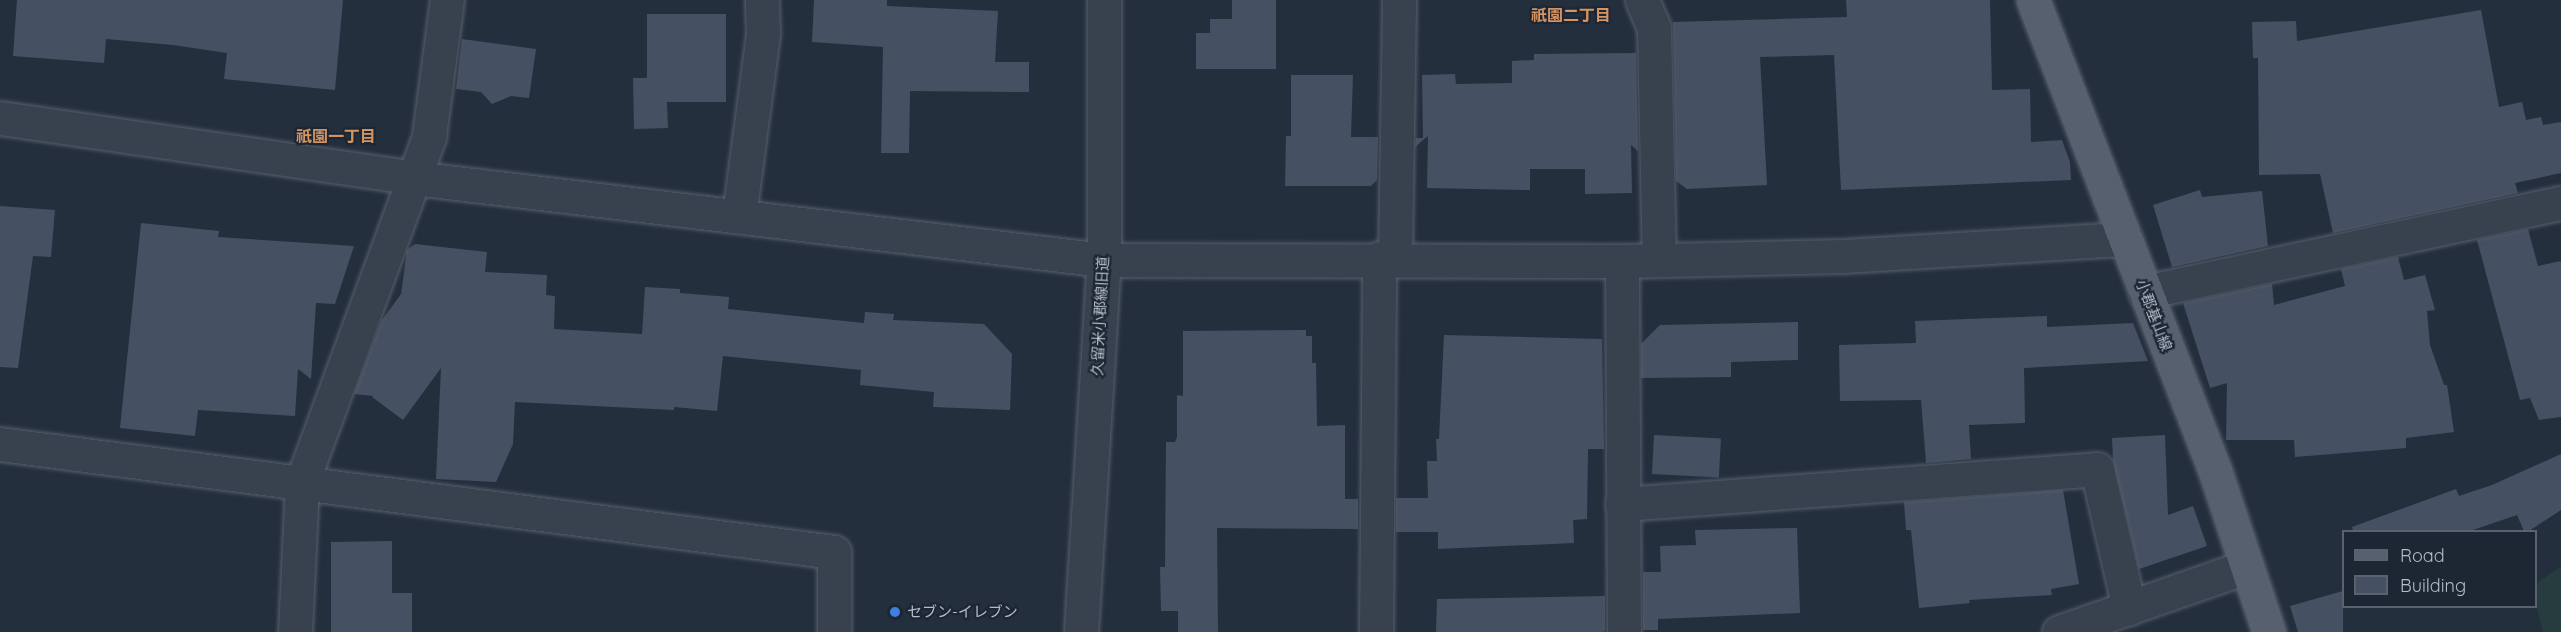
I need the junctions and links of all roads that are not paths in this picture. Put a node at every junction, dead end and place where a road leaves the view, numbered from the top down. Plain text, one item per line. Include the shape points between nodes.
1 (447, 0) edge
2 (762, 0) edge
3 (1104, 0) edge
4 (1399, 0) edge
5 (1642, 0) edge
6 (2033, 0) edge
7 (0, 118) edge
8 (414, 178) junction
9 (2561, 203) edge
10 (740, 216) junction
11 (2125, 239) junction
12 (1387, 259) junction
13 (1104, 260) junction
14 (1659, 260) junction
15 (1622, 261) junction
16 (2145, 292) junction
17 (0, 444) edge
18 (302, 482) junction
19 (1622, 504) junction
20 (2246, 567) junction
21 (2129, 608) junction
22 (295, 632) edge
23 (834, 632) edge
24 (1081, 632) edge
25 (1376, 632) edge
26 (1624, 632) edge
27 (2059, 632) edge
28 (2269, 632) edge

1 - 8 street via 429,136
2 - 10 street via 763,33
3 - 13 street, 久留米小郡線旧道
4 - 12 street
5 - 14 street via 1654,28
6 - 11 main road, 小郡基山線
7 - 8 street
8 - 10 street
8 - 18 street
9 - 16 street
10 - 13 street
11 - 14 street via 1844,256
11 - 16 main road, 小郡基山線
12 - 13 street
12 - 15 street
12 - 25 street
13 - 24 street, 久留米小郡線旧道
14 - 15 street
15 - 19 street
16 - 20 main road, 小郡基山線 via 2216,471
17 - 18 street
18 - 22 street
18 - 23 street via 834,552
19 - 21 street via 2097,469
19 - 26 street
20 - 21 street
20 - 28 main road, 小郡基山線
21 - 27 street

